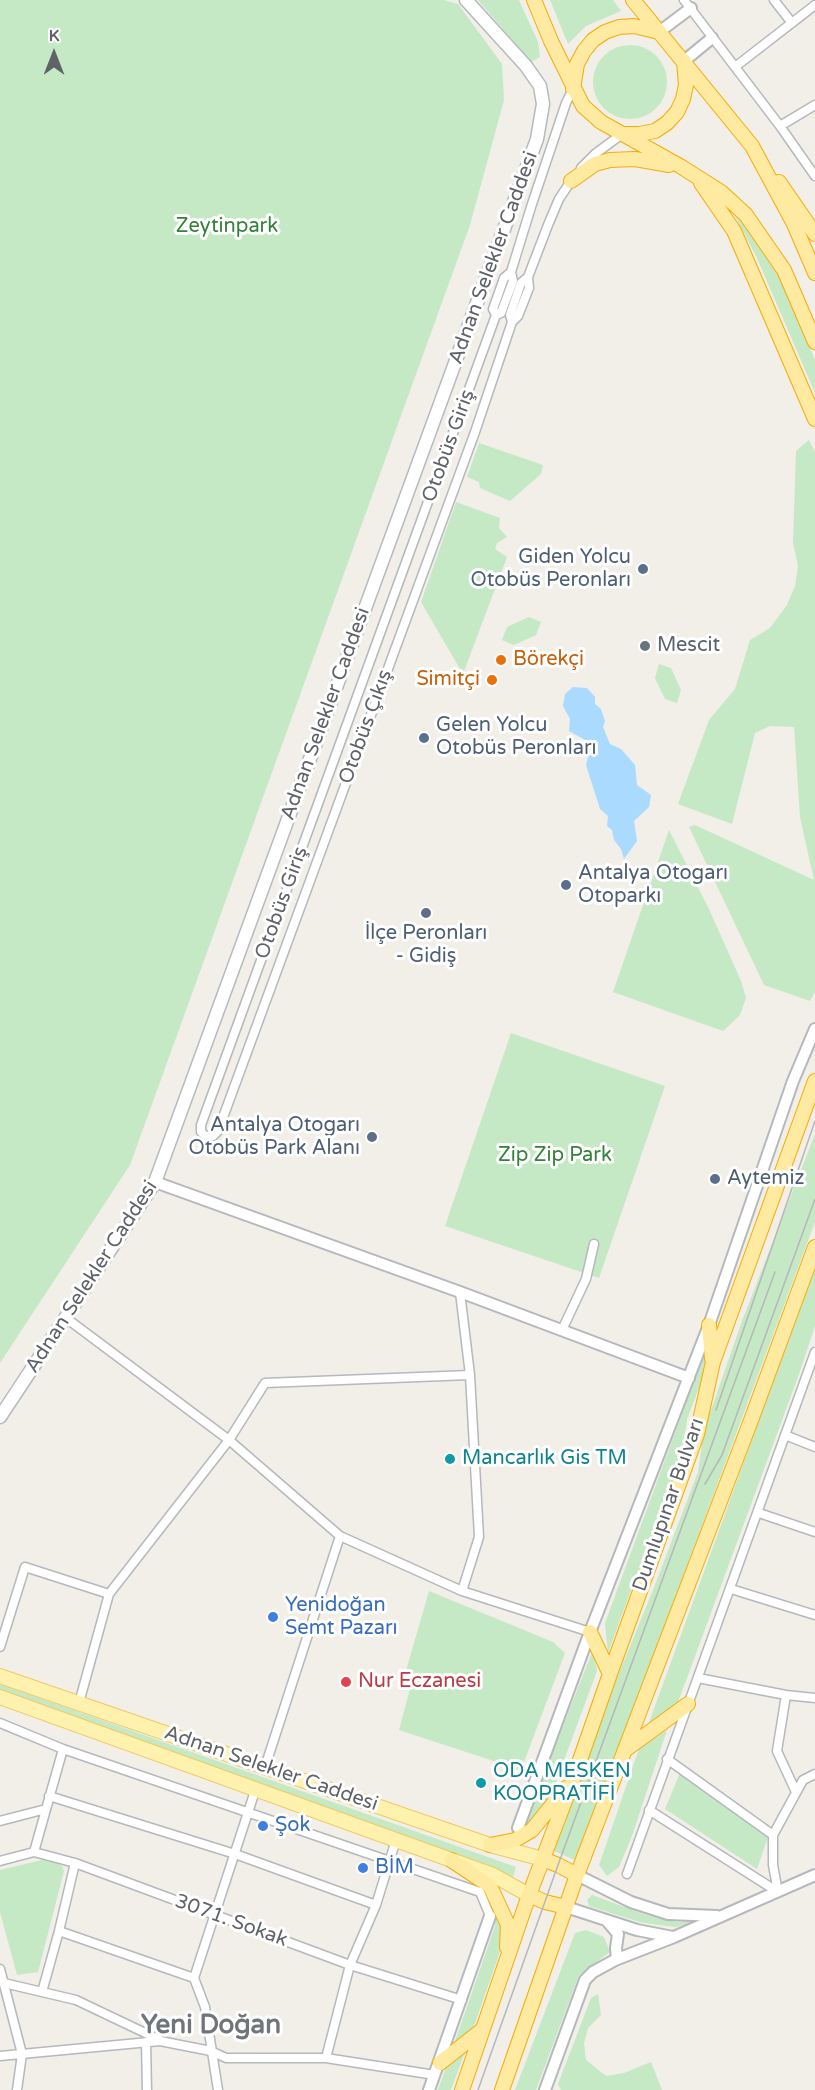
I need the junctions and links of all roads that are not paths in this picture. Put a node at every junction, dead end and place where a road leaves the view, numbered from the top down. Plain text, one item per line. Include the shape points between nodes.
1 (466, 0) edge
2 (534, 0) edge
3 (633, 0) edge
4 (774, 0) edge
5 (687, 4) edge
6 (815, 5) edge
7 (792, 23) junction
8 (659, 32) junction
9 (712, 38) junction
10 (684, 61) junction
11 (735, 67) junction
12 (573, 89) junction
13 (815, 105) edge
14 (780, 126) junction
15 (622, 134) junction
16 (752, 146) junction
17 (680, 166) junction
18 (696, 176) junction
19 (815, 176) edge
20 (571, 181) junction
21 (815, 234) edge
22 (815, 273) edge
23 (815, 342) edge
24 (815, 419) edge
25 (815, 1029) edge
26 (815, 1081) edge
27 (218, 1131) joint
28 (155, 1182) junction
29 (594, 1244) dead end
30 (815, 1247) edge
31 (460, 1292) junction
32 (66, 1318) junction
33 (709, 1325) junction
34 (562, 1330) junction
35 (815, 1352) edge
36 (713, 1362) junction
37 (470, 1375) junction
38 (689, 1378) junction
39 (0, 1418) edge
40 (785, 1435) junction
41 (229, 1440) junction
42 (815, 1447) edge
43 (759, 1513) junction
44 (815, 1532) edge
45 (340, 1536) junction
46 (731, 1589) junction
47 (462, 1591) junction
48 (109, 1594) junction
49 (815, 1615) edge
50 (590, 1632) junction
51 (0, 1647) edge
52 (610, 1674) junction
53 (0, 1676) edge
54 (698, 1678) junction
55 (786, 1695) junction
56 (0, 1697) edge
57 (815, 1698) edge
58 (80, 1703) junction
59 (688, 1704) junction
60 (0, 1723) edge
61 (63, 1749) junction
62 (625, 1750) junction
63 (667, 1759) junction
64 (265, 1767) junction
65 (815, 1774) edge
66 (573, 1780) junction
67 (255, 1791) junction
68 (796, 1792) junction
69 (50, 1796) junction
70 (46, 1809) junction
71 (649, 1810) junction
72 (248, 1813) junction
73 (0, 1821) edge
74 (518, 1828) dead end
75 (773, 1835) junction
76 (396, 1840) junction
77 (490, 1845) junction
78 (34, 1852) junction
79 (235, 1854) junction
80 (543, 1859) junction
81 (451, 1860) junction
82 (0, 1861) edge
83 (390, 1861) junction
84 (75, 1863) junction
85 (627, 1874) dead end
86 (577, 1875) junction
87 (815, 1875) edge
88 (778, 1892) junction
89 (529, 1895) junction
90 (376, 1905) junction
91 (566, 1907) junction
92 (215, 1916) junction
93 (490, 1916) joint
94 (723, 1916) junction
95 (606, 1920) junction
96 (59, 1931) junction
97 (674, 1937) junction
98 (617, 1959) junction
99 (506, 1963) junction
100 (350, 1965) junction
101 (0, 1969) edge
102 (194, 1978) junction
103 (4, 1983) junction
104 (42, 1992) junction
105 (462, 2000) junction
106 (484, 2028) junction
107 (160, 2041) junction
108 (147, 2042) junction
109 (211, 2051) junction
110 (22, 2054) junction
111 (0, 2056) edge
112 (326, 2058) junction
113 (437, 2069) junction
114 (17, 2090) edge
115 (147, 2090) edge
116 (218, 2090) edge
117 (429, 2090) edge
118 (462, 2090) edge
119 (502, 2090) edge
120 (544, 2090) edge

1 - 28 main road, Adnan Selekler Caddesi via 540,86 543,104 537,139
2 - 12 highway
3 - 8 highway
4 - 7 street
5 - 8 street
5 - 9 street
6 - 7 street
7 - 11 street
8 - 10 highway
8 - 12 highway via 634,26 599,36 580,57
9 - 10 street
9 - 11 street
10 - 15 highway via 686,85 672,118 655,131
10 - 16 highway
11 - 14 street
12 - 15 highway via 589,112
12 - 27 street, Otobüs Giriş via 511,272 504,278 493,309 496,315 458,425 201,1125 206,1136
13 - 14 street
14 - 19 street
15 - 17 highway
15 - 20 street, Otobüs Çıkış via 595,154
16 - 21 highway
16 - 22 highway
17 - 18 highway
17 - 20 highway via 634,159 610,160 595,164
18 - 23 highway via 746,215 766,242 784,270
18 - 24 highway via 734,231
20 - 27 street, Otobüs Çıkış via 528,277 529,288 512,322
25 - 33 street via 793,1081
26 - 36 highway, Dumlupınar Bulvarı
28 - 31 street
28 - 32 main road, Adnan Selekler Caddesi
29 - 34 street via 586,1279
30 - 62 highway
31 - 34 street
31 - 37 street
32 - 39 main road, Adnan Selekler Caddesi
32 - 41 street
33 - 36 highway
33 - 38 street
34 - 38 street
35 - 40 street
36 - 52 highway, Dumlupınar Bulvarı via 697,1434
37 - 41 street via 265,1383
37 - 47 street via 478,1537
38 - 50 street
40 - 42 street
40 - 43 street
41 - 45 street
41 - 48 street
43 - 44 street
43 - 46 street
45 - 47 street
45 - 64 street
46 - 49 street
46 - 54 street
47 - 50 street
48 - 51 street via 25,1567
48 - 58 street
50 - 52 highway
50 - 74 street
52 - 66 highway, Dumlupınar Bulvarı
53 - 58 main road, Adnan Selekler Caddesi
54 - 55 street
54 - 59 street
55 - 57 street
55 - 68 street via 777,1751
56 - 67 main road, Adnan Selekler Caddesi
58 - 64 main road, Adnan Selekler Caddesi
59 - 62 highway
59 - 63 street
60 - 61 street
61 - 69 street
61 - 72 street
62 - 86 highway
63 - 71 street
63 - 75 street
64 - 77 main road, Adnan Selekler Caddesi
65 - 68 street via 803,1780
66 - 77 highway via 532,1830 515,1840
66 - 80 highway, Dumlupınar Bulvarı
67 - 72 street
67 - 76 main road, Adnan Selekler Caddesi
68 - 75 street
69 - 70 street
69 - 79 street
70 - 73 street
70 - 78 street
71 - 85 street
71 - 88 street
72 - 79 street
72 - 83 street
75 - 88 street
76 - 81 main road, Adnan Selekler Caddesi
76 - 83 street
77 - 80 main road, Adnan Selekler Caddesi
78 - 82 street, 3071. Sokak
78 - 84 street, 3071. Sokak
79 - 90 street
79 - 92 street
80 - 86 highway
80 - 89 highway, Dumlupınar Bulvarı
81 - 89 main road, Adnan Selekler Caddesi via 504,1880
81 - 99 highway via 490,1887 508,1924
83 - 90 street
83 - 93 street via 480,1892
84 - 92 street, 3071. Sokak
84 - 96 street
86 - 91 highway
86 - 94 street via 631,1902 668,1914
87 - 88 street
88 - 94 street
89 - 91 highway
89 - 99 highway, Dumlupınar Bulvarı
90 - 100 street
91 - 95 street
91 - 119 highway
92 - 100 street, 3071. Sokak
92 - 102 street
93 - 105 street
94 - 97 street
95 - 97 street
95 - 98 street via 618,1934
96 - 102 street
96 - 104 street
97 - 98 street
98 - 120 street via 599,1967 585,1980
99 - 106 highway, Dumlupınar Bulvarı
100 - 105 street, 3071. Sokak
100 - 112 street
101 - 103 street
102 - 109 street via 205,2007
103 - 104 street
103 - 110 street
104 - 107 street via 76,2000
105 - 113 street
106 - 113 highway
106 - 118 highway, Dumlupınar Bulvarı
107 - 108 street
107 - 109 street
108 - 110 street
108 - 115 street
109 - 112 street via 226,2058
109 - 116 street
110 - 111 street
110 - 114 street
112 - 113 street
113 - 117 street

